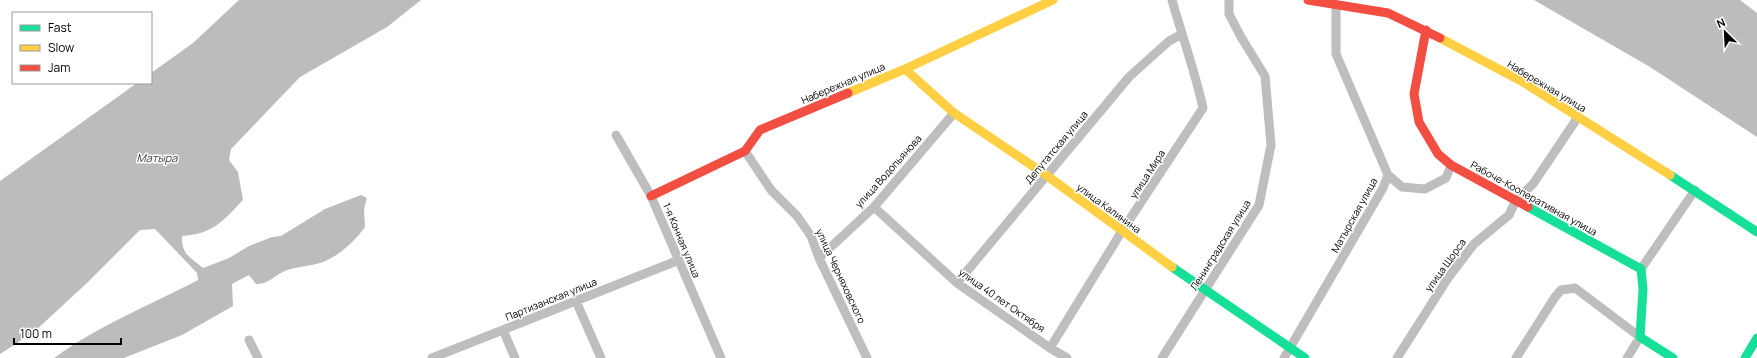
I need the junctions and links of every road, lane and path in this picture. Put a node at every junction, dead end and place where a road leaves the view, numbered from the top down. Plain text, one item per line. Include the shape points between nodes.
1 (1053, 0) edge
2 (1172, 0) edge
3 (1229, 0) edge
4 (1308, 0) edge
5 (1336, 5) junction
6 (1426, 30) junction
7 (1182, 34) junction
8 (905, 69) junction
9 (954, 113) junction
10 (1578, 117) junction
11 (616, 135) dead end
12 (745, 151) junction
13 (1451, 165) junction
14 (1388, 175) junction
15 (1046, 176) junction
16 (1695, 190) junction
17 (651, 196) junction
18 (1516, 200) junction
19 (874, 207) junction
20 (1122, 231) junction
21 (1757, 232) edge
22 (819, 258) junction
23 (679, 260) junction
24 (1641, 269) junction
25 (956, 283) junction
26 (1205, 291) junction
27 (576, 301) junction
28 (503, 330) junction
29 (1640, 337) junction
30 (1757, 338) edge
31 (249, 340) dead end
32 (1050, 348) junction
33 (1290, 348) junction
34 (258, 358) edge
35 (432, 358) edge
36 (515, 358) edge
37 (601, 358) edge
38 (721, 358) edge
39 (867, 358) edge
40 (1068, 358) edge
41 (1162, 358) edge
42 (1284, 358) edge
43 (1305, 358) edge
44 (1397, 358) edge
45 (1516, 358) edge
46 (1627, 358) edge
47 (1674, 358) edge
48 (1745, 358) edge

1 - 8 street, Набережная улица
2 - 7 street, улица Мира
3 - 26 street, Ленинградская улица via 1229,14 1265,76 1271,145 1259,205
4 - 5 street, Набережная улица
5 - 6 street, Набережная улица via 1388,13
5 - 14 street, Матырская улица via 1336,54
6 - 10 street, Набережная улица via 1522,82
6 - 13 street, Рабоче-Кооперативная улица via 1414,94 1419,122 1438,154
7 - 15 street, Депутатская улица via 1169,41 1129,77
7 - 20 street, улица Мира via 1195,71 1203,108
8 - 9 street, улица Калинина
8 - 12 street, Набережная улица via 760,130
9 - 15 street, улица Калинина
9 - 19 street, улица Водопьянова
10 - 16 street, Набережная улица
10 - 18 street, улица Щорса via 1533,184
11 - 17 street, 1-я Конная улица
12 - 17 street, Набережная улица
12 - 22 street, улица Черняховского via 771,190 797,216 811,236
13 - 14 street via 1446,178 1425,189 1402,188
13 - 18 street, Рабоче-Кооперативная улица
14 - 33 street, Матырская улица via 1383,188
15 - 20 street, улица Калинина
15 - 25 street, Депутатская улица
16 - 21 street, Набережная улица
16 - 24 street
17 - 23 street, 1-я Конная улица
18 - 24 street, Рабоче-Кооперативная улица
18 - 44 street, улица Щорса via 1509,215 1474,244 1448,278
19 - 22 street, улица Водопьянова
19 - 25 street, улица 40 лет Октября
20 - 26 street, улица Калинина
20 - 32 street, улица Мира
22 - 39 street, улица Черняховского
23 - 27 street, Партизанская улица
23 - 38 street, 1-я Конная улица
24 - 29 street via 1643,289
25 - 32 street, улица 40 лет Октября
26 - 33 street, улица Калинина
26 - 41 street, Ленинградская улица
27 - 28 street, Партизанская улица
27 - 37 street
28 - 35 street, Партизанская улица
28 - 36 street
29 - 45 street via 1575,288 1561,290
29 - 46 street
29 - 47 street
30 - 48 street
31 - 34 street
32 - 40 street, улица 40 лет Октября
33 - 42 street, Матырская улица
33 - 43 street, улица Калинина

